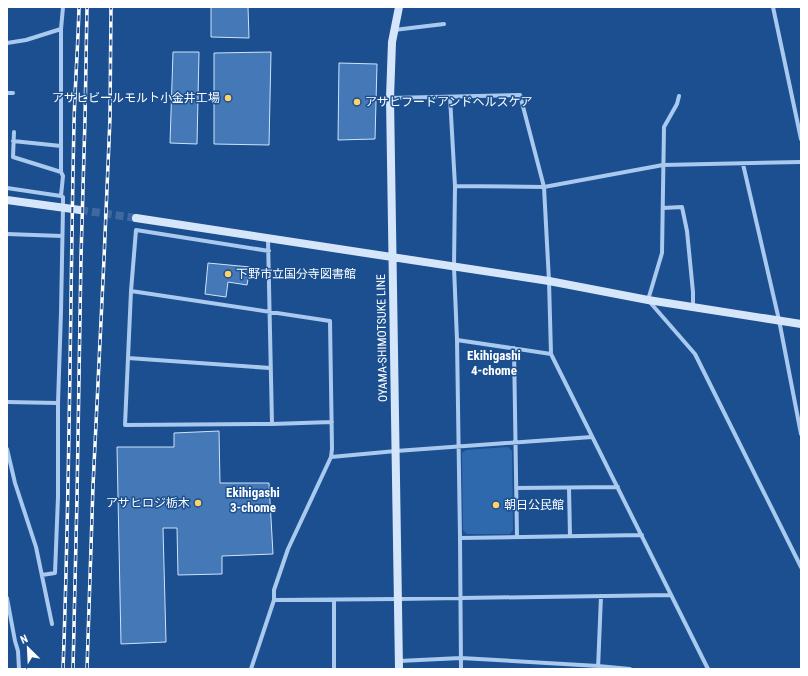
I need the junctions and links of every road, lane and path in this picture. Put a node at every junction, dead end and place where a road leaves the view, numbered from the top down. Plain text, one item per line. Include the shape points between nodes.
1 (63, 7) edge
2 (399, 7) edge
3 (774, 7) edge
4 (444, 24) dead end
5 (61, 29) junction
6 (394, 30) junction
7 (7, 43) edge
8 (7, 93) edge
9 (13, 93) dead end
10 (679, 96) dead end
11 (450, 97) junction
12 (390, 98) junction
13 (14, 132) dead end
14 (801, 139) edge
15 (13, 141) junction
16 (62, 146) junction
17 (7, 155) edge
18 (13, 157) junction
19 (801, 162) edge
20 (743, 164) junction
21 (663, 165) junction
22 (62, 172) junction
23 (455, 186) junction
24 (544, 187) junction
25 (7, 188) edge
26 (61, 196) junction
27 (7, 200) edge
28 (63, 208) junction
29 (662, 208) junction
30 (80, 210) tunnel mouth
31 (136, 218) tunnel mouth
32 (7, 234) edge
33 (62, 236) junction
34 (268, 239) junction
35 (269, 251) junction
36 (392, 257) junction
37 (454, 267) junction
38 (549, 282) junction
39 (130, 291) junction
40 (648, 300) junction
41 (693, 307) junction
42 (270, 312) junction
43 (779, 320) junction
44 (801, 324) edge
45 (457, 340) junction
46 (514, 348) junction
47 (551, 354) junction
48 (128, 358) junction
49 (270, 368) junction
50 (7, 402) edge
51 (58, 402) junction
52 (332, 422) junction
53 (272, 424) junction
54 (801, 434) edge
55 (592, 437) junction
56 (515, 442) junction
57 (459, 447) junction
58 (7, 449) edge
59 (396, 451) junction
60 (331, 457) junction
61 (618, 487) junction
62 (516, 488) junction
63 (569, 488) junction
64 (642, 535) junction
65 (570, 536) junction
66 (516, 537) junction
67 (460, 538) junction
68 (801, 567) edge
69 (42, 575) junction
70 (671, 595) junction
71 (601, 596) junction
72 (7, 598) edge
73 (460, 598) junction
74 (398, 599) junction
75 (274, 600) junction
76 (334, 600) junction
77 (8, 614) edge
78 (52, 624) dead end
79 (460, 658) junction
80 (399, 665) edge
81 (598, 667) edge
82 (19, 669) edge
83 (251, 669) edge
84 (334, 669) edge
85 (461, 669) edge
86 (630, 669) edge
87 (708, 669) edge

1 - 5 street
2 - 6 street, OYAMA-SHIMOTSUKE LINE
3 - 14 street
4 - 6 street
5 - 7 street
5 - 16 street
6 - 12 street, OYAMA-SHIMOTSUKE LINE
8 - 9 street
10 - 21 street via 664,127
11 - 12 street
11 - 23 street
11 - 24 street via 520,95
12 - 36 street, OYAMA-SHIMOTSUKE LINE
13 - 15 street
15 - 16 street
15 - 18 street
16 - 22 street
17 - 18 street
18 - 22 street
19 - 20 street
20 - 21 street
20 - 43 street
21 - 24 street
21 - 29 street
22 - 26 street
23 - 24 street
23 - 37 street
24 - 38 street
25 - 26 street
26 - 28 street
27 - 28 street
28 - 30 street
28 - 33 street
29 - 40 street via 662,253
29 - 41 street via 682,207 687,231
31 - 34 street
32 - 33 street
33 - 51 street
34 - 35 street
34 - 36 street
35 - 39 street via 136,230
35 - 42 street
36 - 37 street
36 - 59 street, OYAMA-SHIMOTSUKE LINE
37 - 38 street
37 - 45 street
38 - 40 street
38 - 47 street
39 - 42 street
39 - 48 street
40 - 41 street
40 - 68 street via 695,354
41 - 43 street
42 - 49 street
42 - 52 street via 330,321
43 - 44 street
43 - 54 street
45 - 46 street
45 - 57 street
46 - 47 street
46 - 56 street
47 - 55 street
48 - 49 street
48 - 53 street via 125,425
49 - 53 street
50 - 51 street
51 - 69 street via 55,573
52 - 53 street
52 - 60 street
55 - 56 street
55 - 61 street
56 - 57 street
56 - 62 street
57 - 59 street
57 - 67 street
58 - 69 street
59 - 60 street
59 - 74 street, OYAMA-SHIMOTSUKE LINE
60 - 75 street via 288,549 274,590
61 - 63 street
61 - 64 street
62 - 63 street
62 - 66 street
63 - 65 street
64 - 65 street
64 - 70 street
65 - 66 street
66 - 67 street
67 - 73 street
69 - 78 street
70 - 71 street
70 - 87 street
71 - 73 street
71 - 81 street
72 - 77 street
73 - 74 street
73 - 79 street
74 - 76 street
74 - 80 street, OYAMA-SHIMOTSUKE LINE
75 - 76 street
75 - 83 street
76 - 84 street
77 - 82 street via 18,651
79 - 80 street
79 - 81 street
79 - 85 street
81 - 86 street

